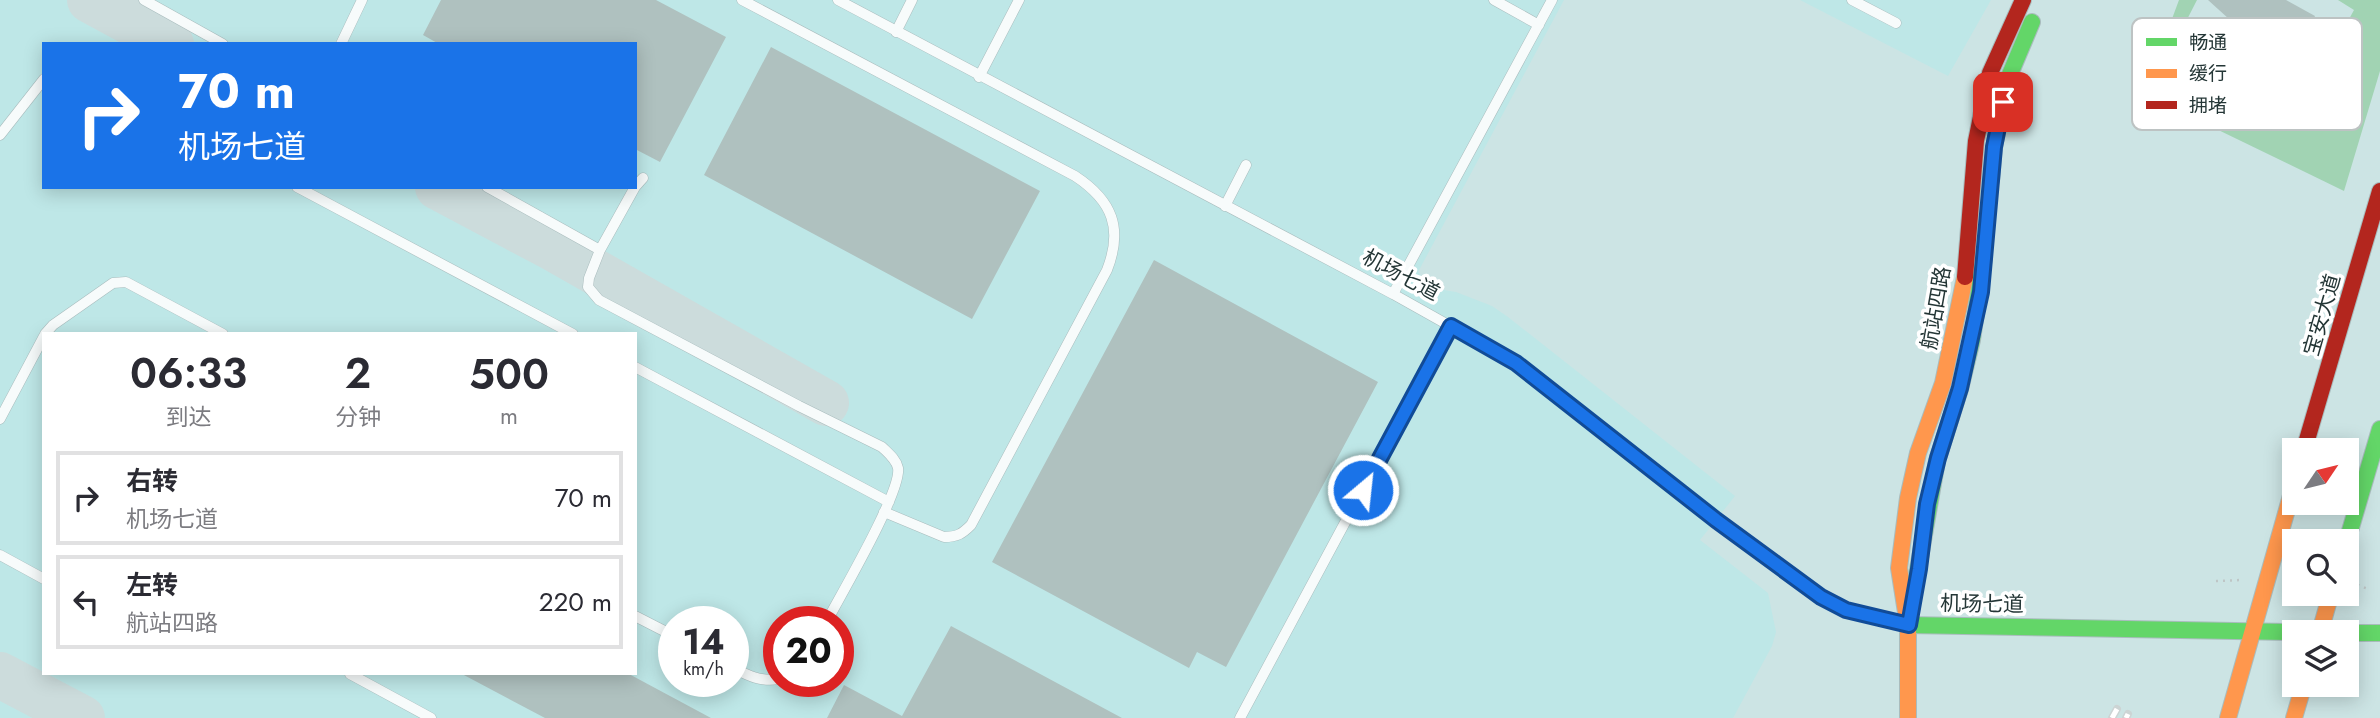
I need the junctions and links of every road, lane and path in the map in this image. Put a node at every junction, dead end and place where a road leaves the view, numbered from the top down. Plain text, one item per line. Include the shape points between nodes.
1 (144, 0) edge
2 (362, 0) edge
3 (742, 0) edge
4 (838, 0) edge
5 (912, 0) edge
6 (1019, 0) edge
7 (1494, 0) edge
8 (1552, 0) edge
9 (1852, 0) edge
10 (2023, 0) edge
11 (2037, 11) dead end
12 (1896, 23) dead end
13 (1539, 24) junction
14 (896, 32) junction
15 (219, 42) edge
16 (342, 42) edge
17 (979, 77) junction
18 (42, 82) edge
19 (0, 135) edge
20 (1246, 165) dead end
21 (643, 178) dead end
22 (637, 185) edge
23 (301, 189) edge
24 (491, 189) edge
25 (634, 189) edge
26 (2380, 191) edge
27 (1989, 200) dead end
28 (1225, 206) junction
29 (1986, 240) dead end
30 (600, 250) junction
31 (1393, 294) junction
32 (1451, 326) junction
33 (47, 332) edge
34 (219, 332) edge
35 (569, 332) edge
36 (42, 339) edge
37 (637, 368) edge
38 (0, 419) edge
39 (2380, 429) edge
40 (2308, 438) edge
41 (887, 507) junction
42 (2285, 515) edge
43 (2351, 529) edge
44 (0, 555) edge
45 (42, 578) edge
46 (2359, 585) edge
47 (2370, 590) dead end
48 (835, 606) edge
49 (637, 617) edge
50 (1909, 625) junction
51 (658, 628) edge
52 (2252, 631) junction
53 (2282, 632) edge
54 (2359, 633) edge
55 (2380, 633) edge
56 (352, 675) edge
57 (2300, 697) edge
58 (431, 718) edge
59 (1240, 718) edge
60 (1908, 718) edge
61 (2228, 718) edge
62 (2294, 718) edge

1 - 15 lane
2 - 16 lane
3 - 41 lane via 1075,176 1109,209 1115,239 1107,270 971,525 963,534 944,537
4 - 14 lane, 机场七道
5 - 14 lane
6 - 17 lane
7 - 13 lane
8 - 13 lane
9 - 12 lane
10 - 50 main road, 航站四路 via 1990,73 1976,141 1964,287 1943,383 1918,453 1908,498 1899,568
11 - 27 main road via 2008,79
13 - 31 lane
14 - 17 lane, 机场七道
17 - 28 lane, 机场七道
18 - 19 lane
20 - 28 lane
21 - 22 lane
23 - 35 lane
24 - 30 lane
25 - 30 lane
26 - 40 main road, 宝安大道
28 - 31 lane, 机场七道
29 - 50 main road, 航站四路 via 1973,333 1927,504
30 - 41 lane via 588,287 599,300 882,447 898,468
31 - 32 lane, 机场七道
32 - 50 lane, 机场七道 via 1516,363 1821,597 1846,610
32 - 59 lane
33 - 34 lane via 120,281
36 - 38 lane
37 - 41 lane
39 - 43 main road
41 - 48 lane
42 - 52 main road
44 - 45 lane
46 - 47 path
49 - 51 lane
50 - 52 main road, 机场七道
50 - 60 main road, 航站四路
52 - 53 main road, 机场七道
52 - 61 main road
54 - 55 main road
56 - 58 lane
57 - 62 main road

